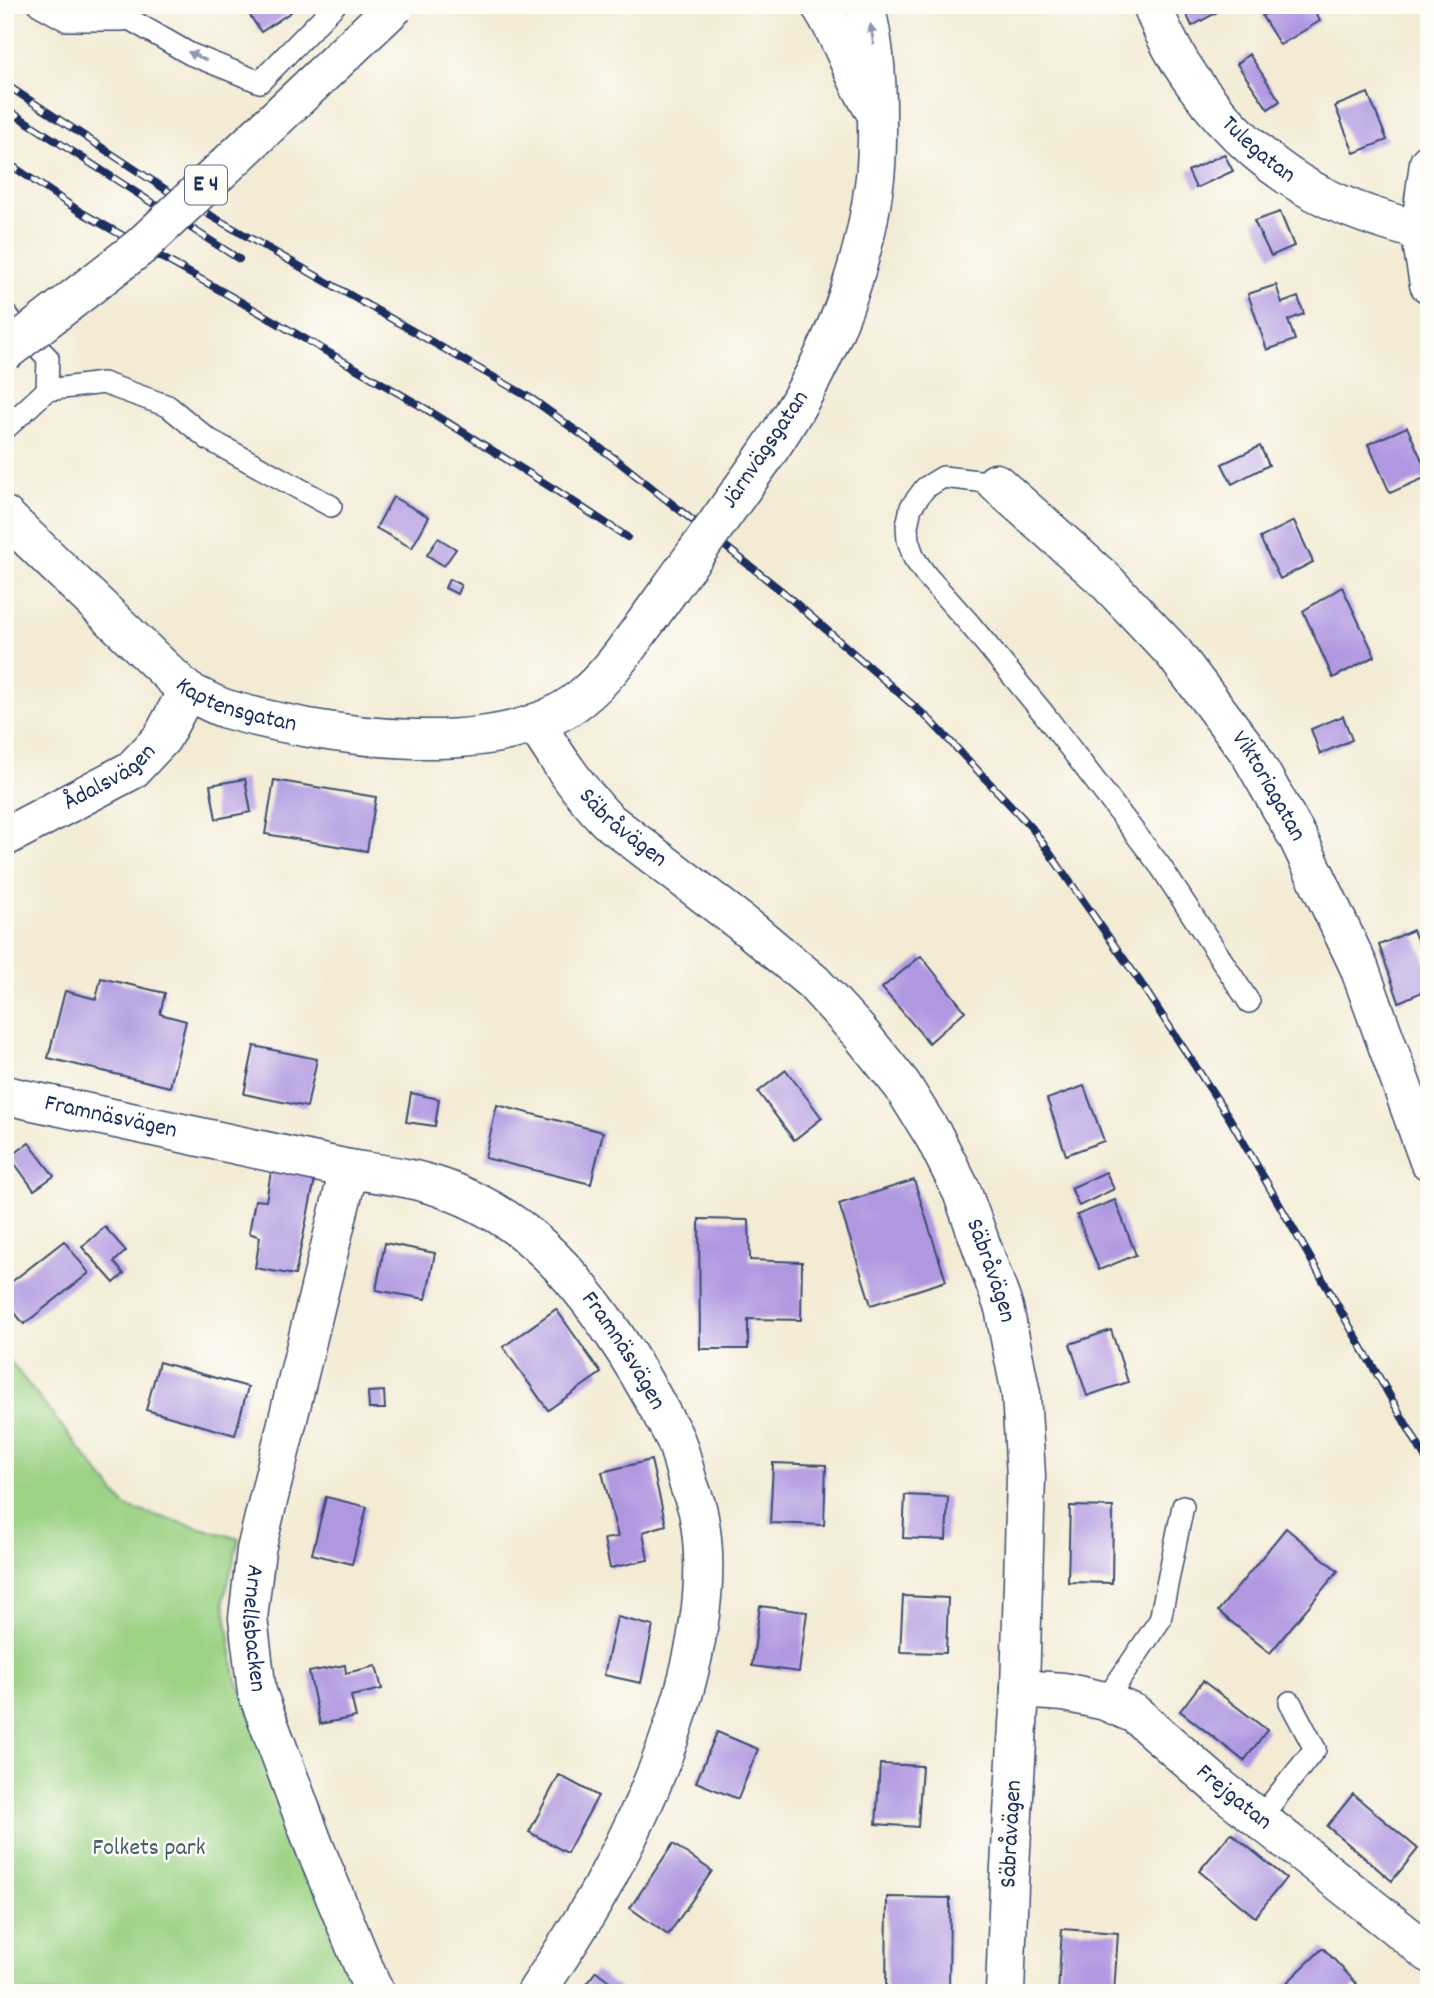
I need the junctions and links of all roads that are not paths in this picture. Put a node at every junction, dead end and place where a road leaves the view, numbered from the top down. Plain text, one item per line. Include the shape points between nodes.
1 (39, 5) edge
2 (99, 5) edge
3 (335, 5) edge
4 (396, 5) edge
5 (820, 5) edge
6 (865, 5) edge
7 (1152, 5) edge
8 (131, 13) edge
9 (876, 113) junction
10 (1429, 163) edge
11 (1420, 232) junction
12 (1429, 284) edge
13 (5, 314) edge
14 (5, 352) edge
15 (47, 390) junction
16 (5, 429) edge
17 (996, 483) joint
18 (331, 506) dead end
19 (5, 516) edge
20 (187, 691) junction
21 (535, 723) junction
22 (5, 837) edge
23 (1248, 1002) dead end
24 (5, 1095) edge
25 (1429, 1161) edge
26 (349, 1169) junction
27 (1183, 1506) dead end
28 (1020, 1689) junction
29 (1105, 1701) junction
30 (1290, 1702) dead end
31 (1259, 1819) junction
32 (1429, 1954) edge
33 (376, 1993) edge
34 (536, 1993) edge
35 (1005, 1993) edge

1 - 8 lane via 66,20
2 - 8 lane
3 -> 8 lane via 260,82 190,54
4 - 14 main road, E 4, bridge via 140,247
5 - 9 main road, Järnvägsgatan
9 -> 6 main road, Järnvägsgatan via 875,57
7 - 11 main road, Tulegatan via 1186,72 1220,116 1258,152 1328,199
9 - 21 main road, Järnvägsgatan, bridge via 875,184 864,243 832,340 805,395 620,658 579,699
10 - 11 main road
11 - 12 main road
13 - 15 lane via 48,358
15 - 16 lane
15 - 18 lane via 103,383 168,406 208,439
17 - 23 lane via 943,477 925,488 912,506 906,526 914,558 1044,713 1161,867
17 - 25 main road, Viktoriagatan via 1105,580 1172,652 1249,752 1298,838 1359,967
19 - 20 main road, Kaptensgatan
20 - 21 main road, Kaptensgatan via 235,711 306,727 391,738 472,736
20 - 22 main road, Ådalsvägen via 162,738 132,770
21 - 28 main road, Säbråvägen via 571,778 607,820 813,982 860,1032 902,1085 957,1181 1004,1308 1021,1394 1026,1476
24 - 26 main road, Framnäsvägen
26 - 33 main road, Arnellsbacken via 256,1550 248,1618 257,1692
26 - 34 main road, Framnäsvägen via 441,1187 479,1203 517,1225 552,1255 639,1372 675,1440 698,1512 701,1606 692,1661 670,1738 613,1867
27 - 29 lane via 1160,1620
28 - 29 main road, Frejgatan
28 - 35 main road, Säbråvägen
29 - 31 main road, Frejgatan via 1135,1714
30 - 31 lane via 1315,1749
31 - 32 main road, Frejgatan

